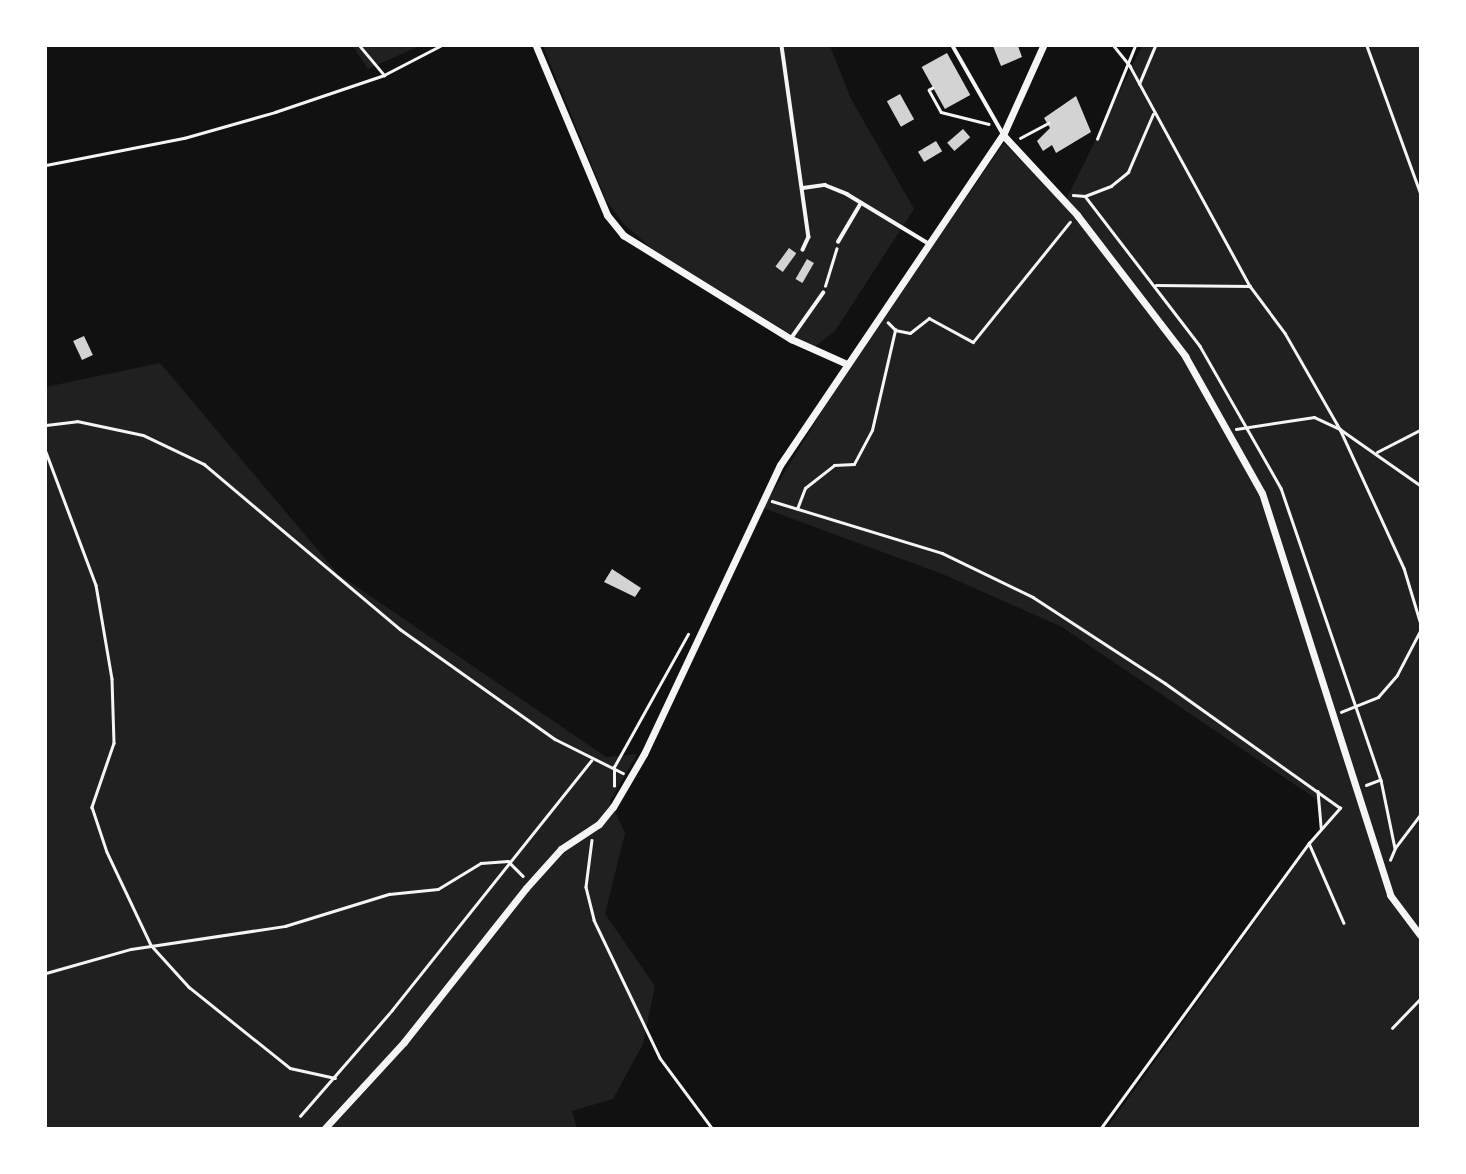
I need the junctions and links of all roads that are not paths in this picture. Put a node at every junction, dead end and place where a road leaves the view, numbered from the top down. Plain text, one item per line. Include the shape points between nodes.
1 (537, 46) edge
2 (782, 46) edge
3 (953, 46) edge
4 (1043, 46) edge
5 (1001, 131) junction
6 (803, 188) junction
7 (861, 203) junction
8 (838, 242) road end
9 (928, 243) junction
10 (803, 250) dead end
11 (823, 293) road end
12 (791, 339) junction
13 (847, 364) junction
14 (1420, 934) edge
15 (325, 1129) edge

1 - 12 street via 607,215 623,235
2 - 6 lane
3 - 5 lane
4 - 5 street
5 - 9 street
5 - 14 street via 1077,215 1185,356 1262,493 1335,715 1357,803 1390,895
6 - 7 lane via 824,185
6 - 10 lane via 809,237
7 - 8 lane
7 - 9 lane
9 - 13 street
11 - 12 lane
12 - 13 street
13 - 15 street via 763,497 644,754 613,807 593,828 561,849 530,883 404,1042

